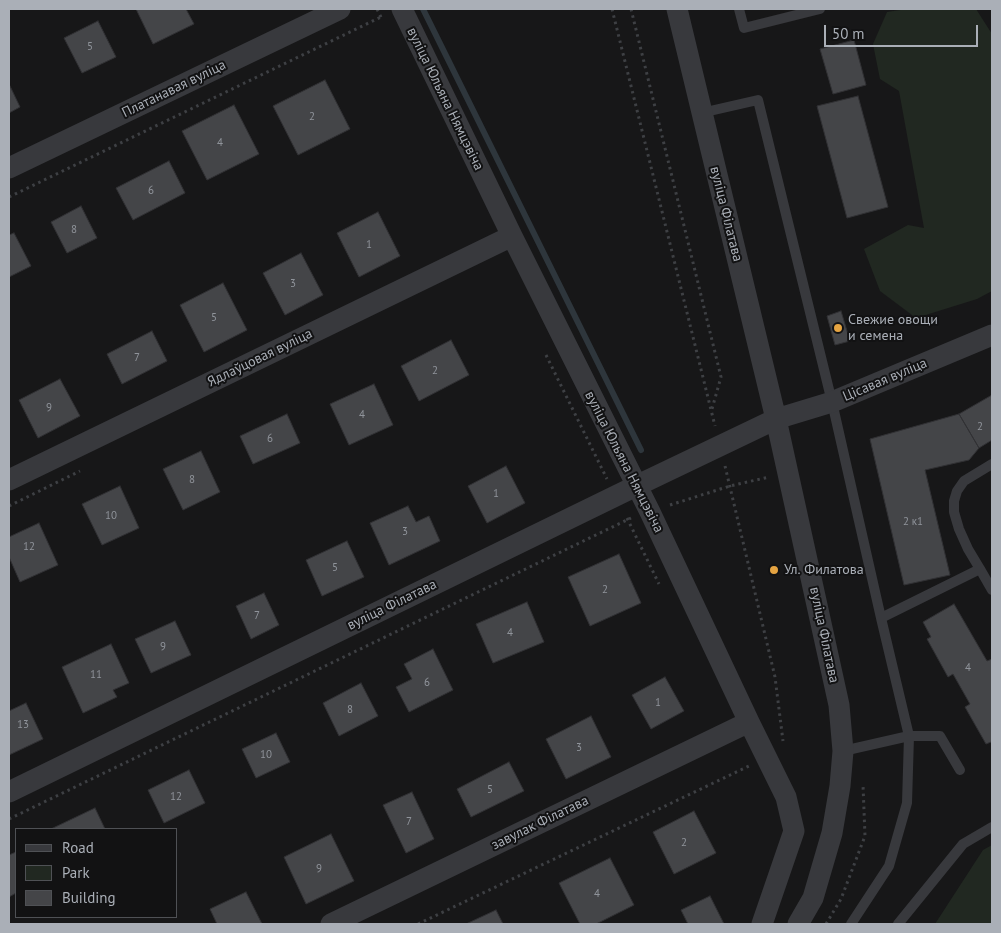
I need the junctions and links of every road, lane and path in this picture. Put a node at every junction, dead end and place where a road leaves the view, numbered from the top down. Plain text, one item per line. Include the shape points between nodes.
1 (340, 9) edge
2 (377, 9) edge
3 (402, 9) edge
4 (612, 9) edge
5 (631, 9) edge
6 (677, 9) edge
7 (739, 9) edge
8 (820, 9) edge
9 (380, 16) junction
10 (385, 25) dead end
11 (701, 113) junction
12 (9, 168) edge
13 (9, 198) edge
14 (512, 236) junction
15 (992, 335) edge
16 (545, 354) dead end
17 (832, 402) junction
18 (712, 410) junction
19 (776, 419) junction
20 (720, 446) junction
21 (992, 464) edge
22 (9, 480) edge
23 (636, 486) junction
24 (615, 496) junction
25 (627, 519) junction
26 (980, 569) junction
27 (661, 590) dead end
28 (992, 590) edge
29 (881, 618) junction
30 (749, 722) junction
31 (908, 736) junction
32 (852, 749) junction
33 (745, 760) dead end
34 (757, 762) junction
35 (960, 770) dead end
36 (752, 775) dead end
37 (9, 792) edge
38 (9, 820) edge
39 (992, 827) edge
40 (331, 924) edge
41 (418, 924) edge
42 (762, 924) edge
43 (798, 924) edge
44 (826, 924) edge
45 (851, 924) edge
46 (898, 924) edge

1 - 12 street, Платанавая вуліца
2 - 9 path
3 - 14 street, вуліца Юльяна Нямцэвіча
4 - 18 path
5 - 18 path via 721,377
6 - 11 street, вуліца Філатава
7 - 8 lane via 744,28
9 - 10 path
9 - 13 path
11 - 17 lane via 758,100
11 - 19 street, вуліца Філатава
14 - 22 street, Ядлаўцовая вуліца
14 - 23 street, вуліца Юльяна Нямцэвіча
15 - 17 street, Цісавая вуліца
16 - 24 path
17 - 19 street, Цісавая вуліца
17 - 29 lane
18 - 20 path
19 - 20 street, вуліца Філатава
19 - 32 street, вуліца Філатава via 839,705
20 - 23 street, вуліца Філатава
20 - 34 path via 775,677 783,747
21 - 26 lane via 964,481 954,501 959,529
23 - 24 street, вуліца Філатава
23 - 30 street, вуліца Юльяна Нямцэвіча
24 - 25 path
24 - 37 street, вуліца Філатава
25 - 27 path
25 - 38 path
26 - 28 lane
26 - 29 lane
29 - 31 lane
30 - 34 street, вуліца Юльяна Нямцэвіча
30 - 40 street, завулак Філатава
31 - 32 lane
31 - 35 lane via 940,736
31 - 45 lane via 907,803 889,866
32 - 43 street, вуліца Філатава via 813,898
32 - 44 path via 865,836 841,899
33 - 34 path
34 - 36 path
34 - 41 path
34 - 42 street, вуліца Юльяна Нямцэвіча via 786,797 794,831
39 - 46 lane via 963,844

